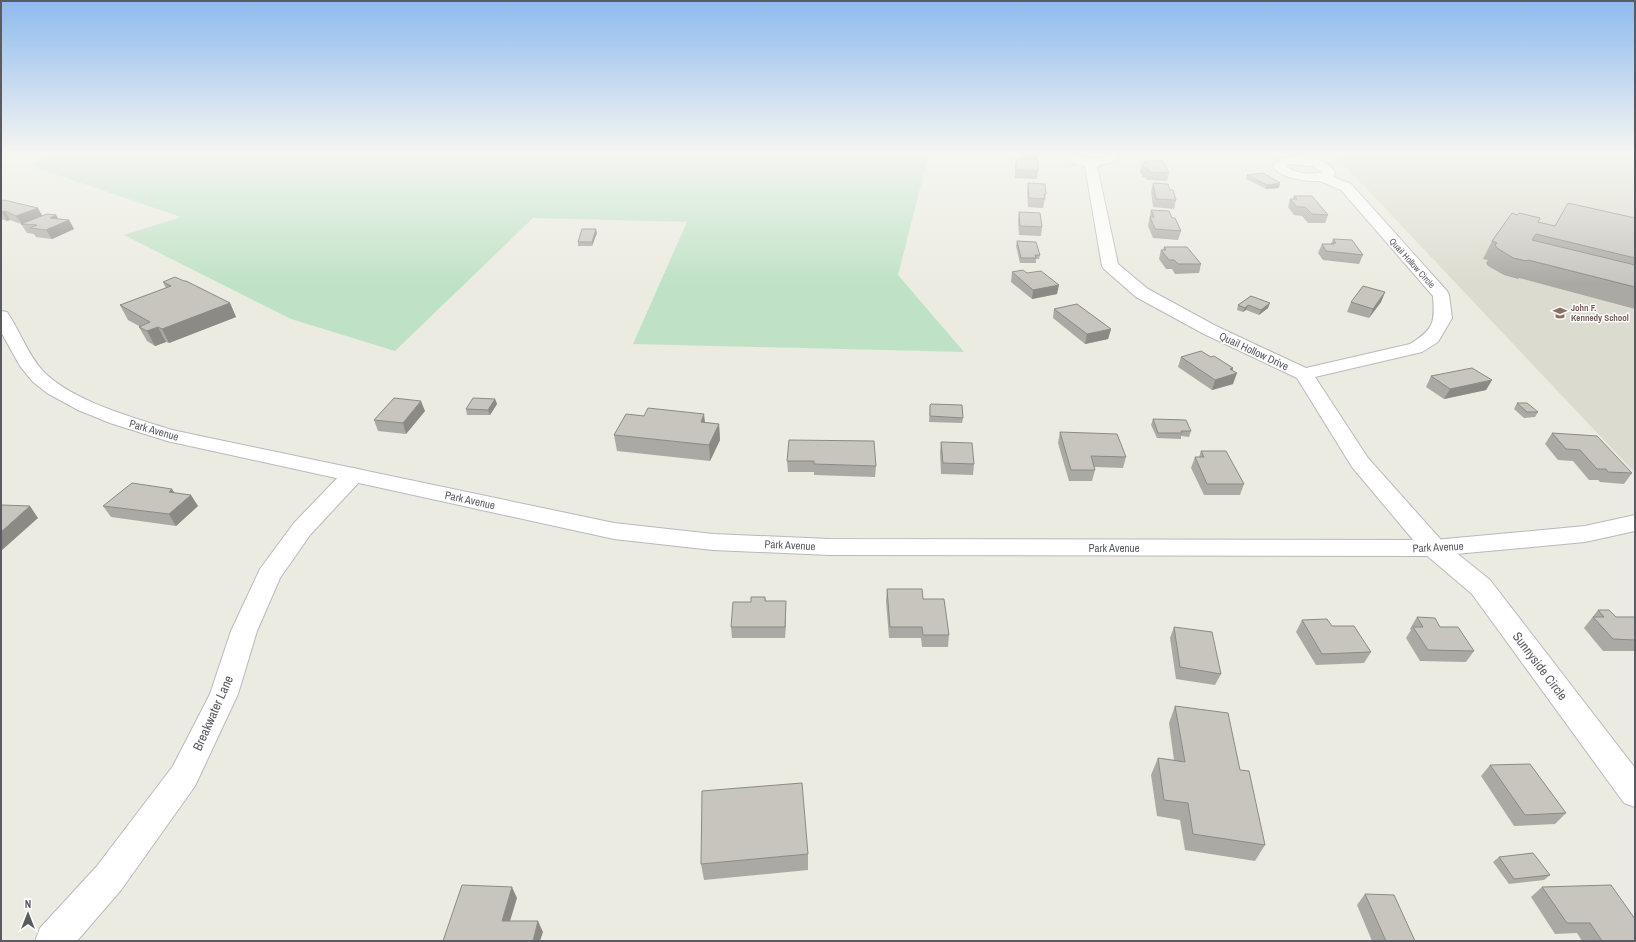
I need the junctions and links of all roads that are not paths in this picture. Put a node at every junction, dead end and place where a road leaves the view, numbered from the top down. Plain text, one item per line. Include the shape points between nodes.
1 (1098, 197) edge
2 (1354, 197) edge
3 (1, 316) edge
4 (1304, 374) junction
5 (353, 475) junction
6 (1635, 523) edge
7 (1434, 548) junction
8 (1635, 793) edge
9 (53, 941) edge

1 - 4 street, Quail Hollow Drive via 1110,266 1142,293 1210,330
2 - 4 street, Quail Hollow Circle via 1441,295 1443,318 1432,338 1416,348
3 - 5 street, Park Avenue via 39,377 66,396 93,409 124,422 168,435
4 - 7 street via 1360,462
5 - 7 street, Park Avenue via 614,531 713,542 830,547
5 - 9 street, Breakwater Lane via 302,529 270,575 244,631 224,694 184,776 109,878
6 - 7 street, Park Avenue via 1585,534
7 - 8 street, Sunnyside Circle via 1480,587

